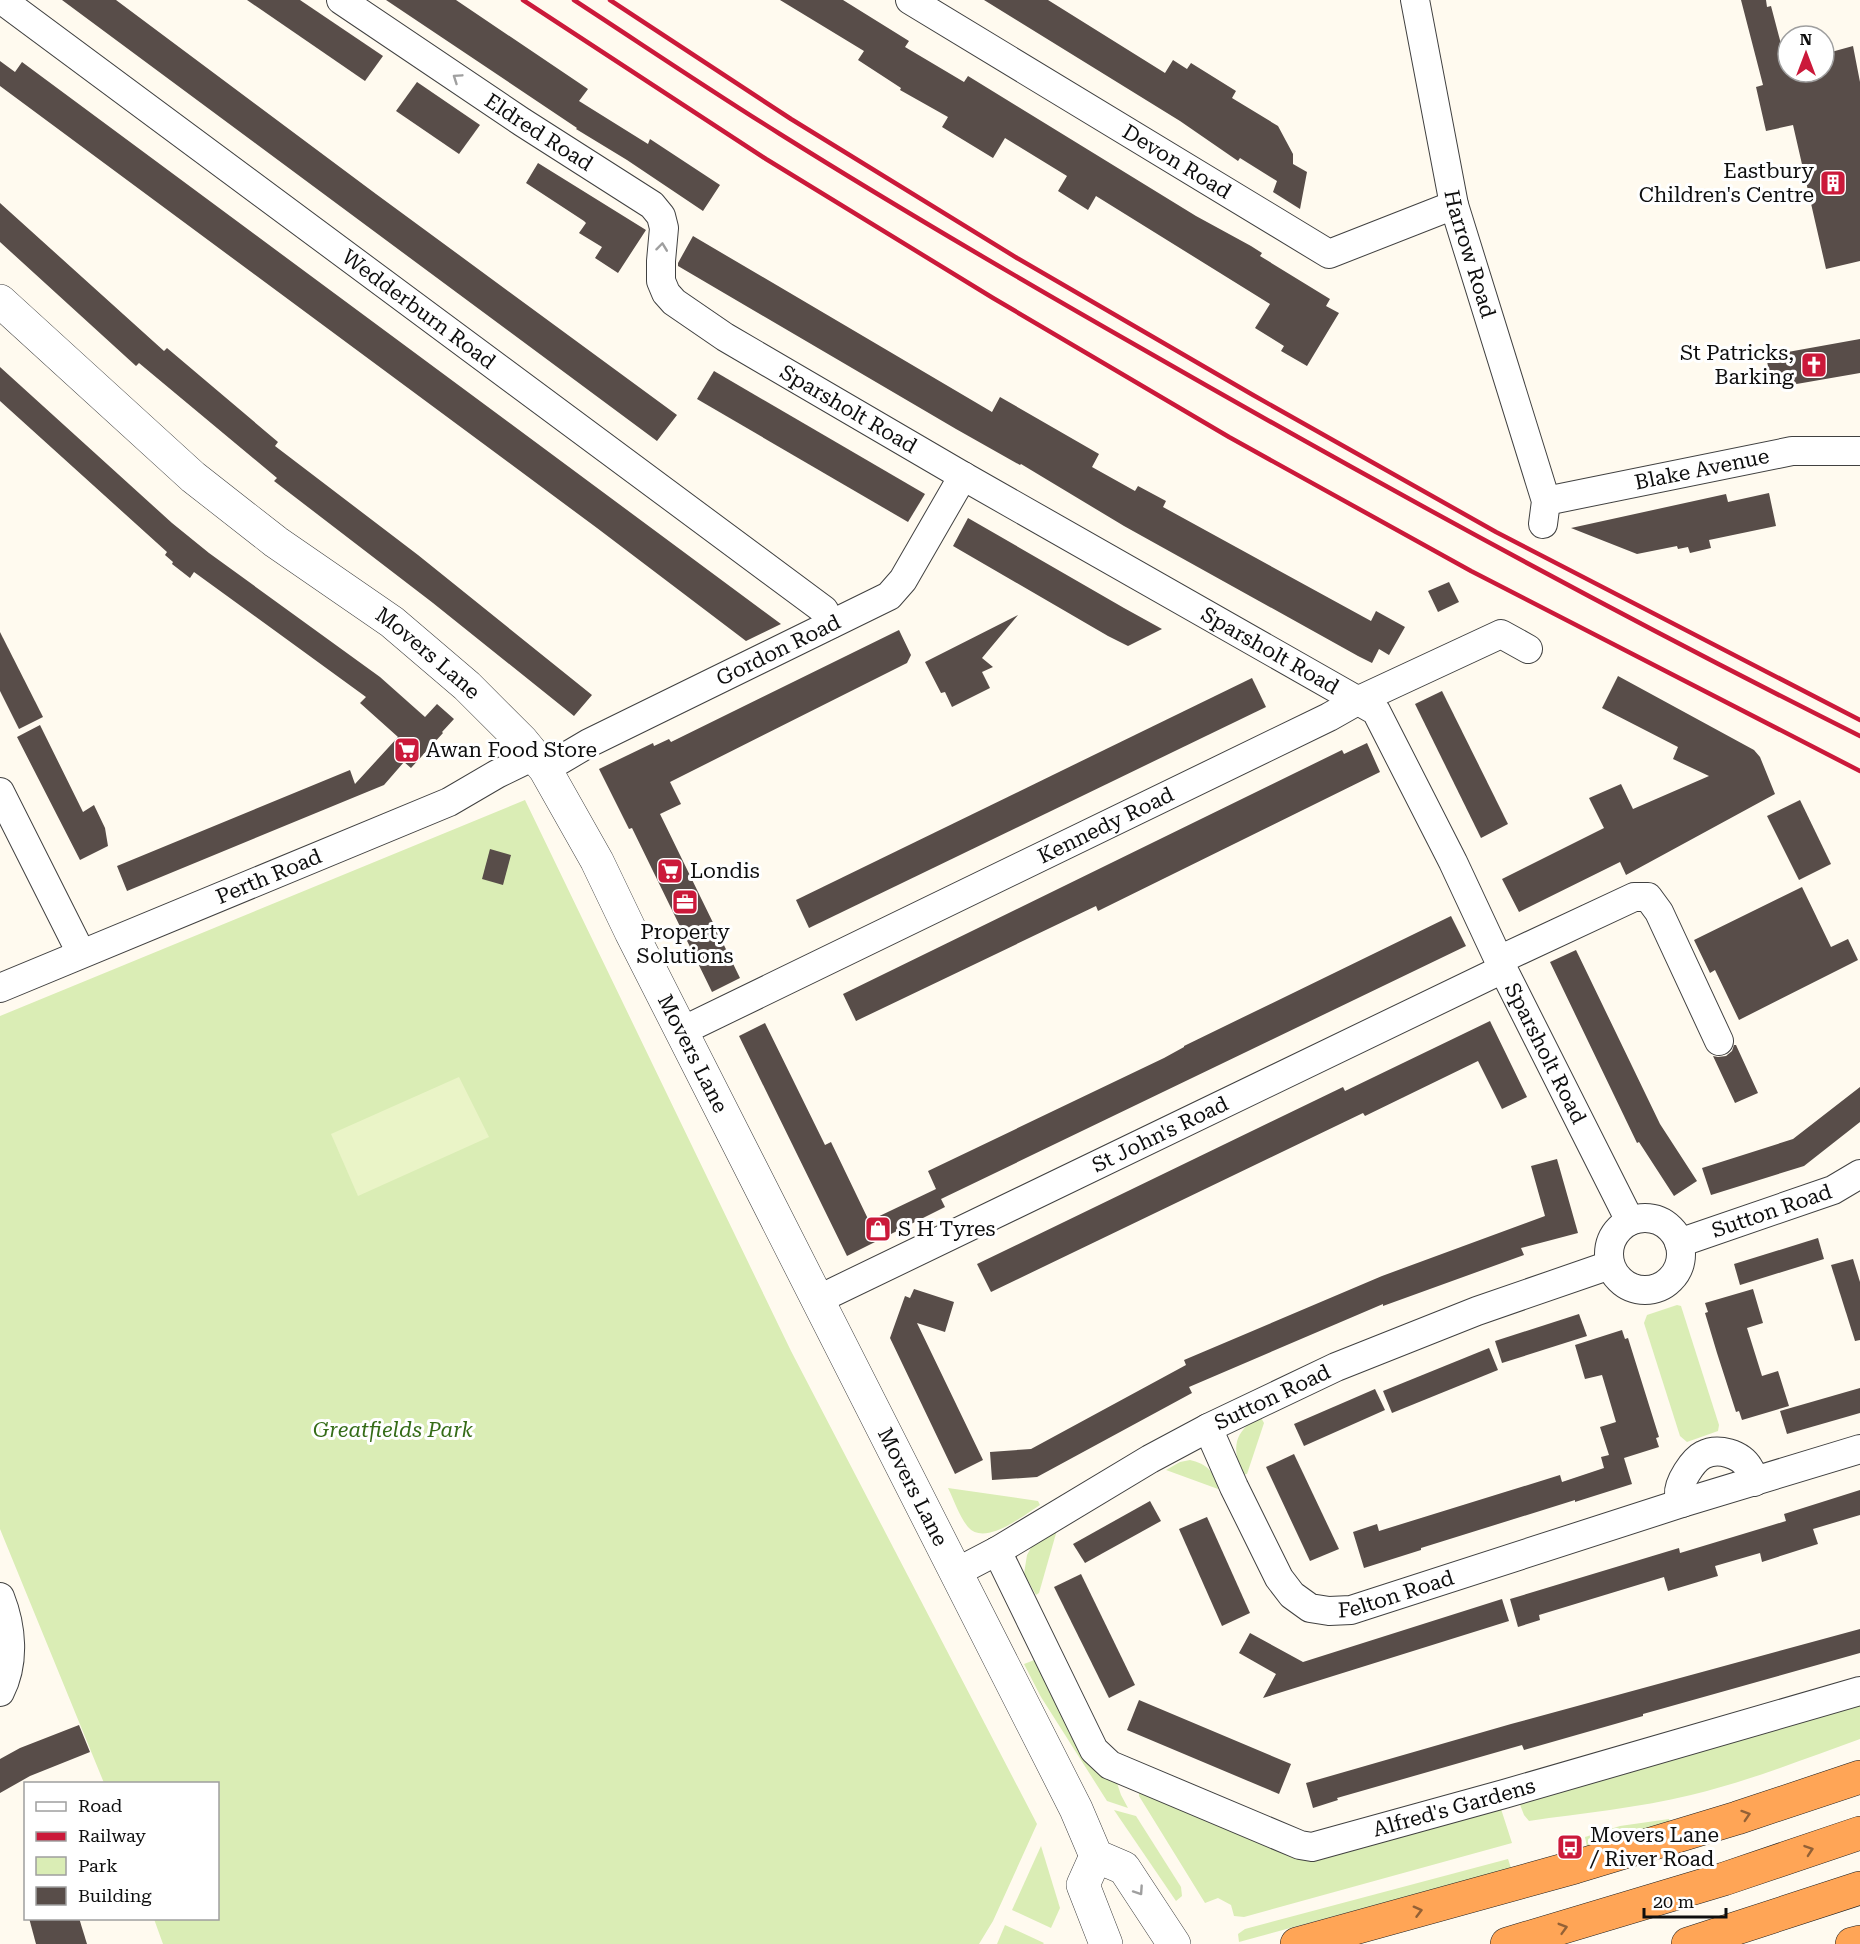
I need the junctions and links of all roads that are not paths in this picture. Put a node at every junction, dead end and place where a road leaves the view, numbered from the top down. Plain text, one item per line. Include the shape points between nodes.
1 (2, 0) edge
2 (341, 0) edge
3 (910, 0) edge
4 (1415, 0) edge
5 (1454, 205) junction
6 (0, 302) edge
7 (674, 302) joint
8 (1860, 452) edge
9 (963, 476) junction
10 (1544, 512) joint
11 (831, 624) junction
12 (1528, 649) dead end
13 (1359, 700) junction
14 (539, 763) junction
15 (0, 792) edge
16 (81, 953) junction
17 (1501, 965) junction
18 (0, 988) edge
19 (682, 1031) junction
20 (1719, 1041) dead end
21 (1860, 1174) edge
22 (1630, 1221) junction
23 (1679, 1243) junction
24 (1610, 1265) junction
25 (817, 1300) junction
26 (1208, 1428) junction
27 (1860, 1449) edge
28 (1754, 1482) junction
29 (1682, 1503) junction
30 (997, 1551) junction
31 (955, 1573) junction
32 (0, 1597) edge
33 (1860, 1691) edge
34 (0, 1692) edge
35 (1860, 1777) edge
36 (1860, 1833) edge
37 (1096, 1856) junction
38 (1860, 1888) edge
39 (1860, 1942) edge
40 (1106, 1944) edge
41 (1174, 1944) edge
42 (1297, 1944) edge
43 (1507, 1944) edge
44 (1688, 1944) edge
45 (1852, 1944) edge

1 - 11 street, Wedderburn Road via 824,610
7 -> 2 street, Eldred Road via 661,281 664,228 652,205
3 - 5 street, Devon Road via 1329,254
4 - 5 street, Harrow Road
5 - 10 street, Harrow Road
6 - 14 street, Movers Lane via 193,477 276,542 393,622 467,686
7 - 9 street, Sparsholt Road via 725,337
8 - 10 street, Blake Avenue via 1792,451
9 - 11 street, Gordon Road via 903,580 889,596
9 - 13 street, Sparsholt Road
11 - 14 street, Gordon Road via 589,743
12 - 13 street, Kennedy Road via 1501,634
13 - 17 street, Sparsholt Road via 1382,719
13 - 19 street, Kennedy Road
14 - 16 street, Perth Road via 497,774 449,802
14 - 19 street, Movers Lane via 597,861
15 - 16 street
16 - 18 street, Perth Road
17 - 20 street, St John's Road via 1634,897 1648,897 1659,912
17 - 22 street, Sparsholt Road
17 - 25 street, St John's Road
19 - 25 street, Movers Lane
21 - 23 street, Sutton Road via 1833,1190
22 - 23 street via 1655,1219 1670,1228
22 - 24 street via 1614,1235 1608,1255
23 - 24 street via 1678,1269 1670,1280 1652,1290 1628,1286
24 - 26 street, Sutton Road via 1476,1311 1347,1363
25 - 31 street, Movers Lane
26 - 29 street, Felton Road via 1279,1578 1292,1595 1310,1608 1351,1610
26 - 30 street, Sutton Road
27 - 28 street, Felton Road
28 - 29 street, Felton Road
28 - 29 street via 1750,1469 1731,1454 1702,1455 1683,1479 1679,1493
30 - 31 street, Sutton Road
30 - 33 street, Alfred's Gardens via 1094,1750 1110,1765 1312,1847
31 - 37 street, Movers Lane via 1076,1809
32 - 34 street via 10,1635 10,1659
42 -> 35 highway via 1575,1867
43 -> 36 highway via 1724,1879
37 - 40 street via 1083,1885
37 -> 41 street via 1124,1868
38 - 44 highway
39 - 45 highway

